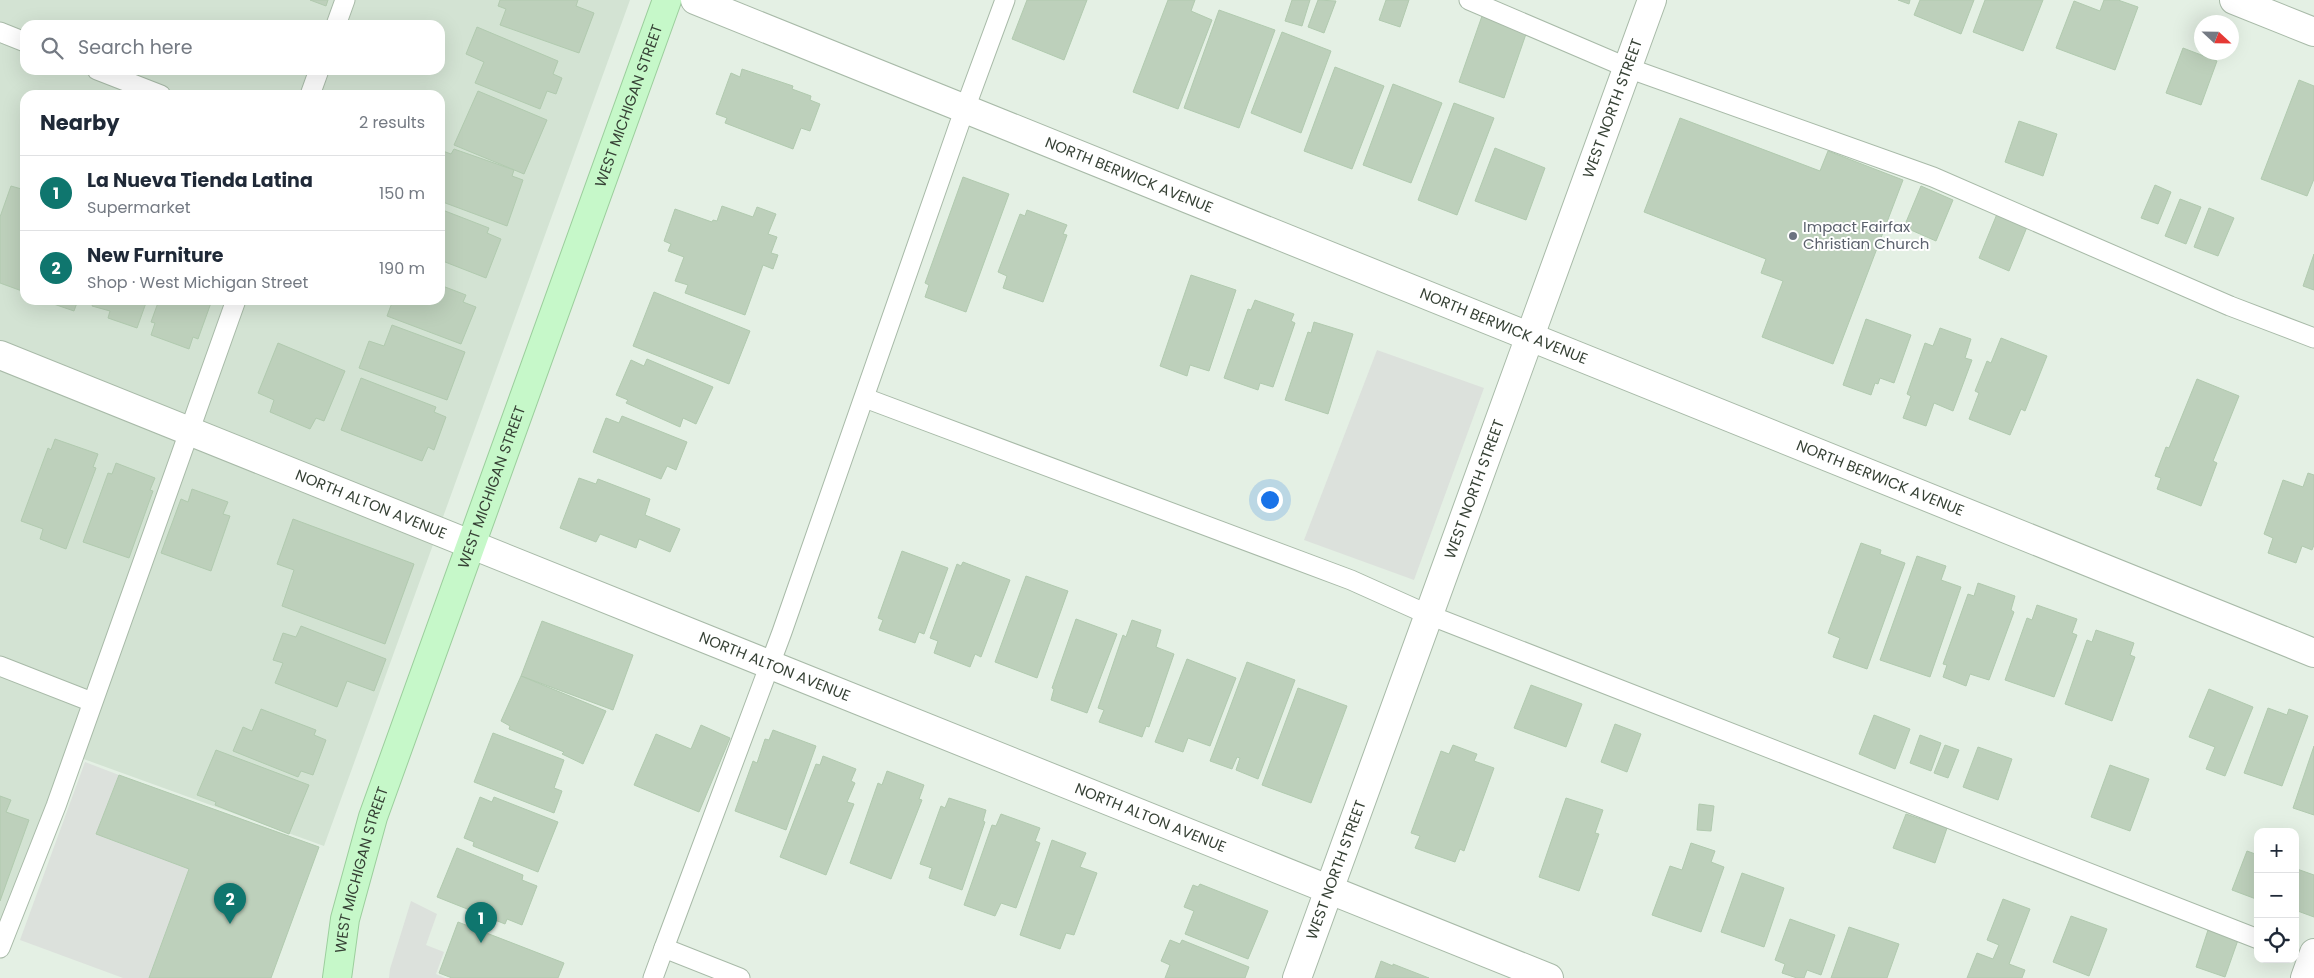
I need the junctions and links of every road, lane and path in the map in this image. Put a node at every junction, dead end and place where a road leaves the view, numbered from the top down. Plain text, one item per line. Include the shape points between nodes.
1 (345, 0) edge
2 (667, 0) edge
3 (695, 0) edge
4 (1005, 0) edge
5 (1469, 0) edge
6 (1652, 0) edge
7 (2234, 0) edge
8 (338, 20) edge
9 (0, 32) edge
10 (2314, 32) edge
11 (20, 40) edge
12 (1628, 68) junction
13 (110, 75) edge
14 (318, 75) edge
15 (148, 90) edge
16 (312, 90) edge
17 (964, 109) junction
18 (234, 305) edge
19 (1530, 337) junction
20 (2314, 338) edge
21 (0, 355) edge
22 (865, 398) junction
23 (188, 430) junction
24 (470, 543) junction
25 (1429, 615) junction
26 (2314, 653) edge
27 (770, 665) junction
28 (0, 666) edge
29 (92, 702) junction
30 (1330, 890) junction
31 (2254, 937) edge
32 (0, 948) edge
33 (664, 948) junction
34 (336, 978) edge
35 (653, 978) edge
36 (740, 978) edge
37 (1297, 978) edge
38 (1549, 978) edge

1 - 8 lane
2 - 24 main road, WEST MICHIGAN STREET
3 - 17 street, NORTH BERWICK AVENUE
4 - 17 lane
5 - 12 lane
6 - 12 street, WEST NORTH STREET
7 - 10 street
9 - 11 lane
12 - 19 street, WEST NORTH STREET
12 - 20 lane via 1933,177 2230,306
13 - 15 lane
14 - 16 lane
17 - 19 street, NORTH BERWICK AVENUE
17 - 22 lane
18 - 23 lane
19 - 25 street, WEST NORTH STREET
19 - 26 street, NORTH BERWICK AVENUE
21 - 23 street, NORTH ALTON AVENUE
22 - 25 lane via 1351,580
22 - 27 lane
23 - 24 street, NORTH ALTON AVENUE
23 - 29 lane
24 - 27 street, NORTH ALTON AVENUE
24 - 34 main road, WEST MICHIGAN STREET via 373,817 345,918
25 - 30 street, WEST NORTH STREET
25 - 31 lane
27 - 30 street, NORTH ALTON AVENUE
27 - 33 lane
28 - 29 lane
29 - 32 lane via 56,806
30 - 37 street, WEST NORTH STREET
30 - 38 street, NORTH ALTON AVENUE
33 - 35 lane
33 - 36 lane

